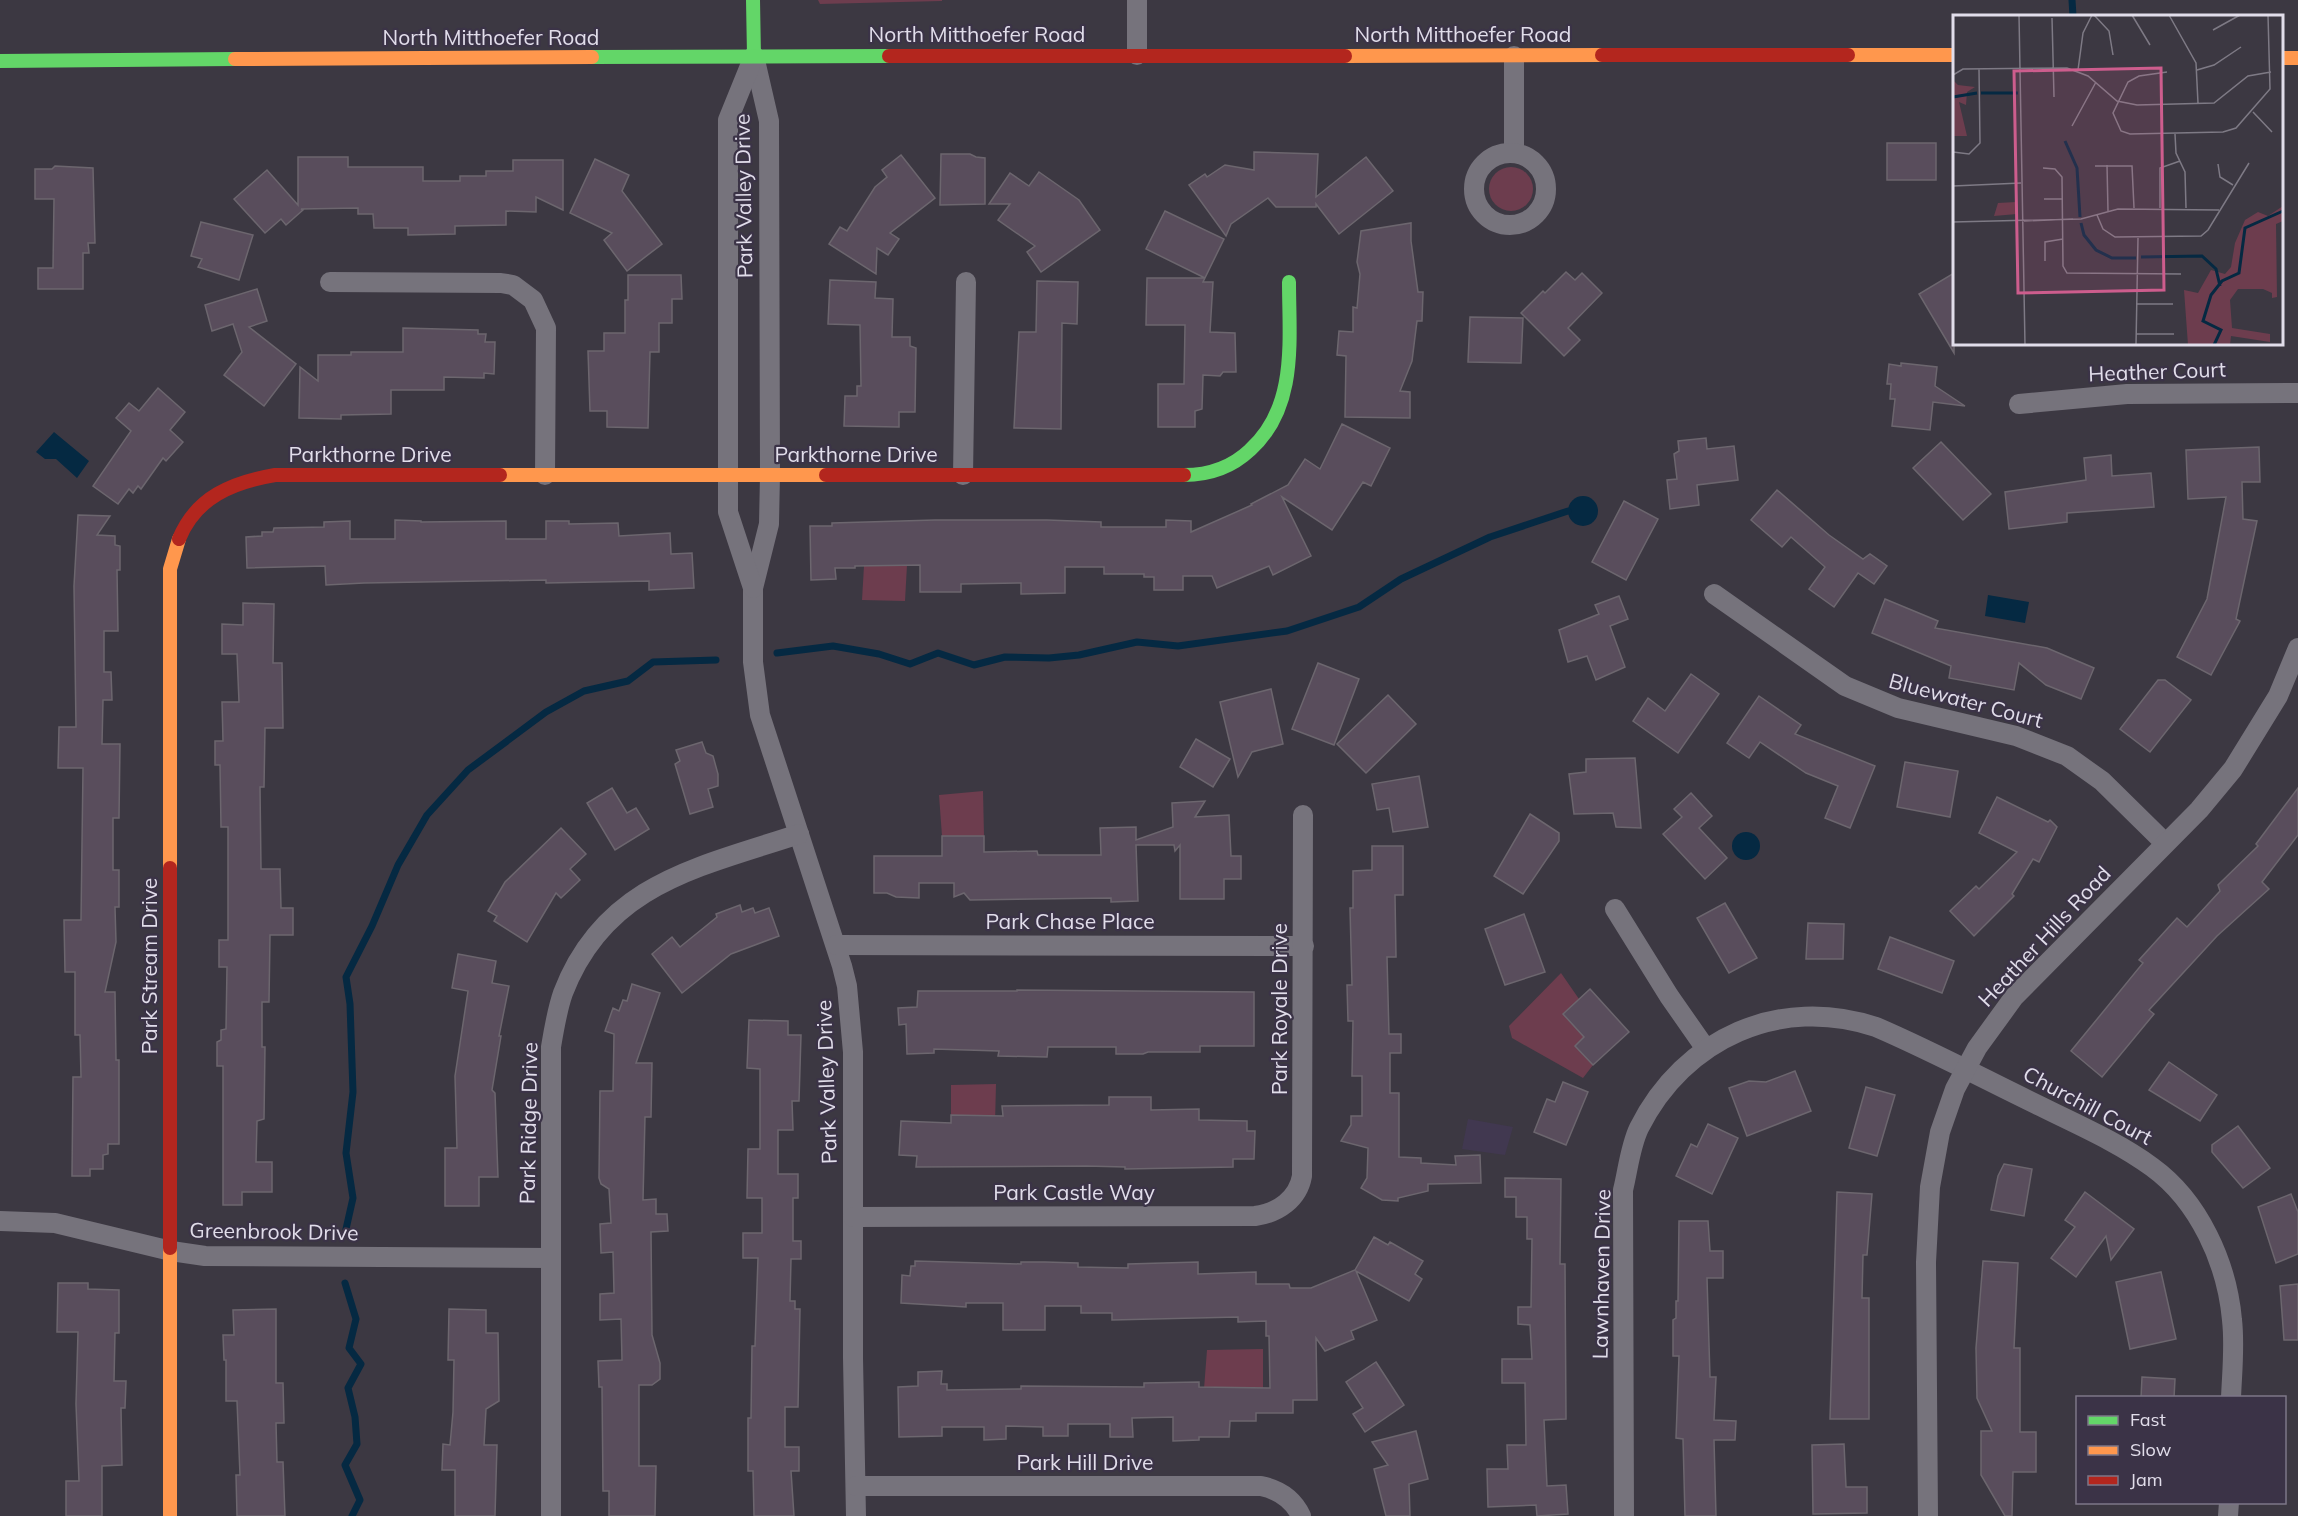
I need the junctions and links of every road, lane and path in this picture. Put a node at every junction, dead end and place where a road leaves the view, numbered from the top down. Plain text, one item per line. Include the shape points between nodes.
1 (753, 0) edge
2 (1137, 0) edge
3 (1137, 55) junction
4 (1953, 55) edge
5 (754, 56) junction
6 (1514, 56) junction
7 (0, 61) edge
8 (1514, 153) dead end
9 (330, 282) dead end
10 (966, 282) dead end
11 (1289, 282) dead end
12 (2298, 393) edge
13 (2019, 404) dead end
14 (275, 475) joint
15 (545, 475) junction
16 (727, 475) junction
17 (770, 475) junction
18 (963, 475) junction
19 (753, 588) junction
20 (1714, 594) dead end
21 (2297, 656) edge
22 (1303, 815) dead end
23 (799, 834) junction
24 (2165, 843) junction
25 (1615, 909) dead end
26 (836, 945) junction
27 (1304, 946) junction
28 (1706, 1049) junction
29 (1965, 1070) junction
30 (1290, 1200) joint
31 (853, 1217) junction
32 (0, 1221) edge
33 (171, 1251) junction
34 (551, 1258) junction
35 (2231, 1396) edge
36 (856, 1486) junction
37 (170, 1516) edge
38 (551, 1516) edge
39 (856, 1516) edge
40 (1301, 1516) edge
41 (1624, 1516) edge
42 (1928, 1516) edge

1 - 5 street
2 - 3 street
3 - 5 street, North Mitthoefer Road
3 - 6 street, North Mitthoefer Road
4 - 6 street, North Mitthoefer Road
5 - 7 street, North Mitthoefer Road
5 - 16 street, Park Valley Drive via 728,120
5 - 17 street, Park Valley Drive via 769,121
6 - 8 street
9 - 15 street via 501,283 526,293 546,328
10 - 18 street
11 - 18 street, Parkthorne Drive via 1284,398 1262,438 1247,455 1232,464 1184,476
12 - 13 street, Heather Court via 2127,394
14 - 15 street, Parkthorne Drive
14 - 33 street, Park Stream Drive via 241,481 196,510 178,537 170,569
15 - 16 street, Parkthorne Drive
16 - 17 street, Parkthorne Drive
16 - 19 street, Park Valley Drive via 728,512
17 - 18 street, Parkthorne Drive
17 - 19 street, Park Valley Drive via 770,524
19 - 23 street, Park Valley Drive via 753,662 760,715
20 - 24 street, Bluewater Court via 1845,686 1924,716 2016,735 2067,756 2102,781
21 - 24 street, Heather Hills Road via 2278,696 2233,769
22 - 27 street, Park Royale Drive
23 - 26 street, Park Valley Drive
23 - 34 street, Park Ridge Drive via 660,883 616,915 582,956 563,994 550,1047
24 - 29 street, Heather Hills Road via 2014,997
25 - 28 street
26 - 27 street, Park Chase Place
26 - 31 street, Park Valley Drive via 847,986 853,1052
27 - 30 street, Park Royale Drive via 1302,1176
28 - 29 street, Lawnhaven Drive via 1772,1020 1825,1016 1876,1027
28 - 41 street, Lawnhaven Drive via 1688,1062 1660,1093 1639,1129 1623,1190
29 - 35 street, Churchill Court via 2124,1148 2160,1173 2182,1196 2210,1240 2228,1289 2233,1331
29 - 42 street, Heather Hills Road via 1940,1132 1930,1187 1926,1262
30 - 31 street, Park Castle Way via 1276,1210 1256,1216
31 - 36 street, Park Valley Drive
32 - 33 street, Greenbrook Drive via 55,1223
33 - 34 street, Greenbrook Drive via 218,1257
33 - 37 street, Park Stream Drive
34 - 38 street, Park Ridge Drive
36 - 39 street, Park Valley Drive
36 - 40 street, Park Hill Drive via 1261,1486 1285,1495

